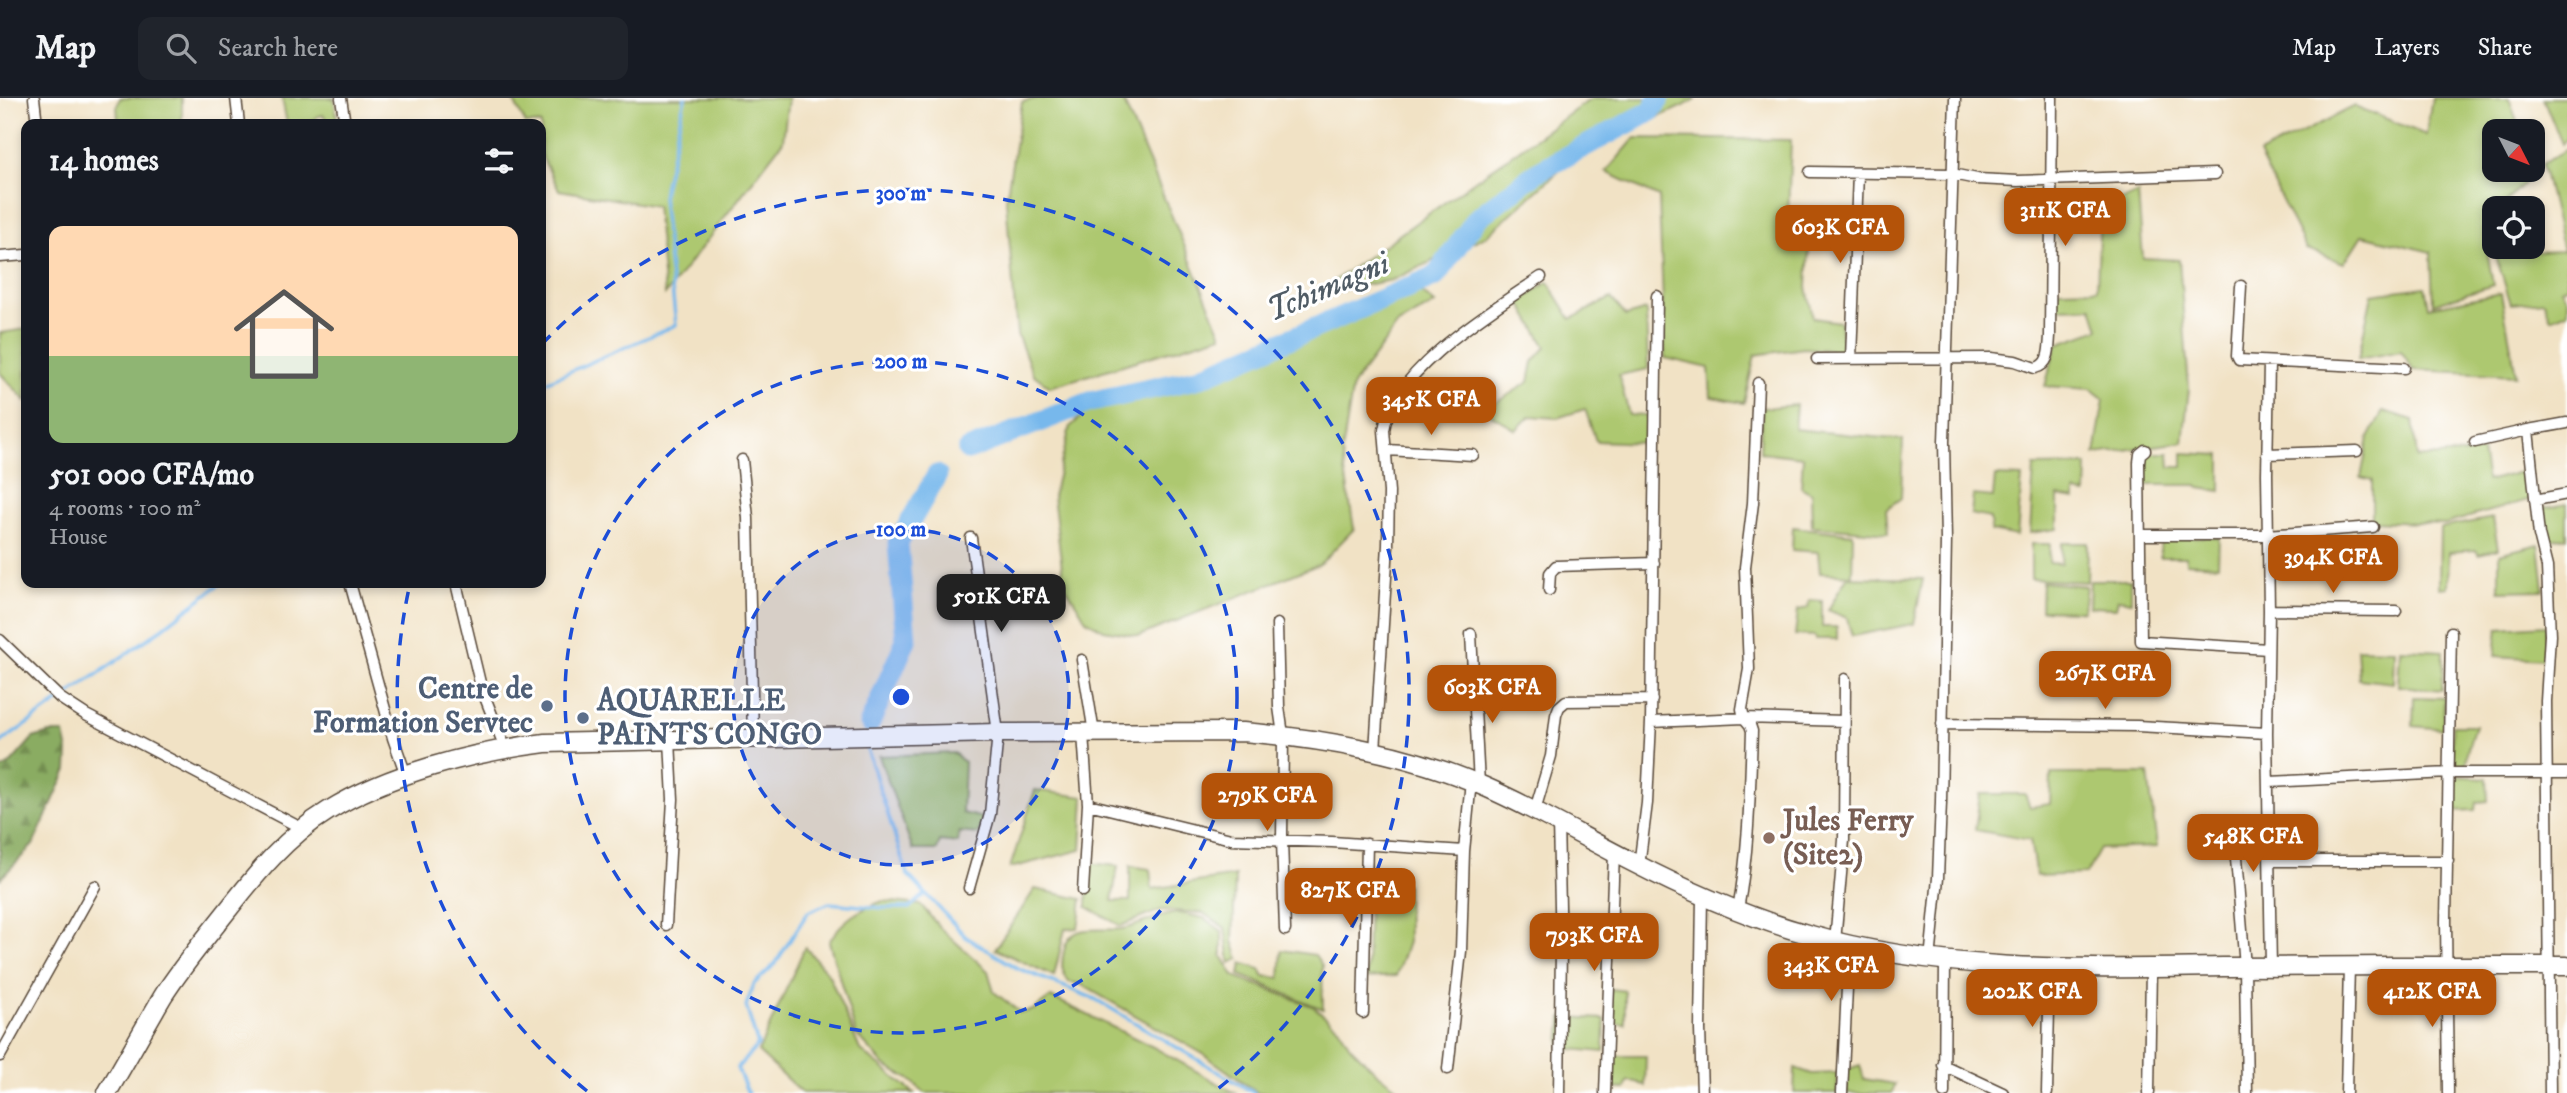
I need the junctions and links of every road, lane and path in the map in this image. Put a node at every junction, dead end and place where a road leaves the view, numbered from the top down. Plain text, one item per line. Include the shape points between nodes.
1 (34, 98) edge
2 (236, 98) edge
3 (341, 98) edge
4 (1955, 98) edge
5 (2052, 98) edge
6 (36, 119) edge
7 (238, 119) edge
8 (344, 119) edge
9 (1810, 172) dead end
10 (1857, 173) junction
11 (1952, 174) junction
12 (2216, 174) dead end
13 (2050, 179) junction
14 (21, 256) edge
15 (0, 257) edge
16 (1541, 277) dead end
17 (2241, 286) dead end
18 (1657, 296) dead end
19 (1947, 358) junction
20 (1817, 359) dead end
21 (1851, 359) junction
22 (2269, 363) junction
23 (2404, 368) dead end
24 (1758, 383) dead end
25 (2567, 423) edge
26 (2528, 430) junction
27 (2475, 442) dead end
28 (1387, 450) junction
29 (2145, 450) dead end
30 (2357, 451) dead end
31 (2267, 454) junction
32 (1473, 455) dead end
33 (742, 460) dead end
34 (2567, 494) edge
35 (2536, 500) junction
36 (2373, 527) dead end
37 (2140, 534) junction
38 (2267, 535) junction
39 (971, 538) dead end
40 (1654, 563) junction
41 (351, 588) edge
42 (457, 588) edge
43 (1549, 590) dead end
44 (2269, 610) junction
45 (2396, 611) dead end
46 (1277, 624) dead end
47 (2451, 632) dead end
48 (1471, 634) dead end
49 (0, 640) edge
50 (2268, 649) junction
51 (1082, 660) dead end
52 (1844, 679) dead end
53 (1652, 700) junction
54 (1744, 718) junction
55 (1844, 721) junction
56 (1651, 722) junction
57 (1942, 724) junction
58 (998, 733) junction
59 (2267, 733) junction
60 (1089, 734) junction
61 (1283, 735) junction
62 (752, 737) junction
63 (670, 740) junction
64 (505, 748) junction
65 (1375, 751) junction
66 (2449, 773) junction
67 (2546, 773) junction
68 (2567, 773) edge
69 (406, 775) junction
70 (2269, 782) junction
71 (1475, 783) junction
72 (1088, 804) junction
73 (1535, 810) junction
74 (1558, 823) junction
75 (303, 829) junction
76 (2200, 830) dead end
77 (1282, 840) junction
78 (1367, 844) junction
79 (1464, 851) junction
80 (1614, 853) junction
81 (2270, 861) junction
82 (2448, 861) junction
83 (1639, 866) junction
84 (95, 886) dead end
85 (969, 888) dead end
86 (1083, 891) dead end
87 (1702, 896) junction
88 (1738, 909) junction
89 (666, 925) dead end
90 (1285, 930) dead end
91 (1842, 944) junction
92 (1937, 961) junction
93 (2448, 965) junction
94 (2349, 966) junction
95 (2558, 966) edge
96 (2050, 967) junction
97 (2245, 967) junction
98 (2271, 967) junction
99 (2151, 968) junction
100 (1363, 1013) dead end
101 (3, 1043) edge
102 (0, 1056) edge
103 (1943, 1065) junction
104 (1448, 1069) dead end
105 (107, 1093) edge
106 (1559, 1093) edge
107 (1605, 1093) edge
108 (1702, 1093) edge
109 (1842, 1093) edge
110 (1944, 1093) edge
111 (2004, 1093) edge
112 (2047, 1093) edge
113 (2149, 1093) edge
114 (2247, 1093) edge
115 (2346, 1093) edge
116 (2448, 1093) edge
117 (2550, 1093) edge

1 - 6 street
2 - 7 street
3 - 8 street
4 - 11 street
5 - 13 street
9 - 10 street
10 - 11 street
10 - 21 street
11 - 13 street via 1978,179
11 - 19 street
12 - 13 street
13 - 19 street via 2050,336 2043,365 2035,368 2015,361
14 - 15 street
16 - 28 street via 1456,335 1411,380 1385,420
17 - 22 street via 2237,356
18 - 40 street
19 - 21 street
19 - 57 street
20 - 21 street
22 - 23 street
22 - 31 street
24 - 54 street via 1745,567 1749,659
25 - 26 street
26 - 27 street
26 - 35 street
28 - 32 street
28 - 65 street via 1388,545
29 - 37 street via 2139,462
30 - 31 street
31 - 38 street
33 - 62 street via 748,518
34 - 35 street
35 - 67 street via 2547,567 2550,635
36 - 38 street
37 - 38 street
37 - 50 street via 2141,641
38 - 44 street
39 - 58 street
40 - 43 street via 1556,566 1550,573
40 - 53 street
41 - 69 street
42 - 64 street via 481,687
44 - 45 street
44 - 50 street
46 - 61 street
47 - 66 street
48 - 71 street
49 - 75 street via 60,698 86,715
50 - 59 street
51 - 60 street
52 - 55 street
53 - 56 street
53 - 73 street via 1562,703
54 - 55 street
54 - 56 street
54 - 88 street via 1752,731 1746,867
55 - 91 street
56 - 83 street
57 - 59 street
57 - 92 street
58 - 60 highway
58 - 62 highway
58 - 85 street via 990,814
59 - 70 street
60 - 61 highway
60 - 72 street
61 - 65 highway
61 - 77 street
62 - 63 highway
63 - 64 highway
63 - 89 street via 673,799
64 - 69 highway
65 - 71 highway
66 - 67 street
66 - 70 street
66 - 82 street
67 - 68 street
67 - 95 street
69 - 75 highway via 347,800
70 - 81 street
71 - 73 highway
71 - 79 street
72 - 77 street via 1231,839
72 - 86 street
73 - 74 highway
74 - 80 highway
74 - 106 street
75 - 105 highway via 271,859 199,945
76 - 97 street via 2234,839
77 - 78 street
77 - 90 street
78 - 79 street
78 - 100 street
79 - 104 street via 1461,951
80 - 83 highway
80 - 107 street
81 - 82 street
81 - 98 street
82 - 93 street
83 - 87 highway
84 - 101 street
87 - 88 highway
87 - 108 street
88 - 91 highway
91 - 92 highway
91 - 109 street
92 - 96 highway
92 - 103 street
93 - 94 highway
93 - 95 highway
93 - 116 street
94 - 98 highway
94 - 115 street
95 - 117 street
96 - 99 highway
96 - 112 street
97 - 98 highway
97 - 99 highway
97 - 114 street
99 - 113 street
101 - 102 street
103 - 110 street
103 - 111 street

